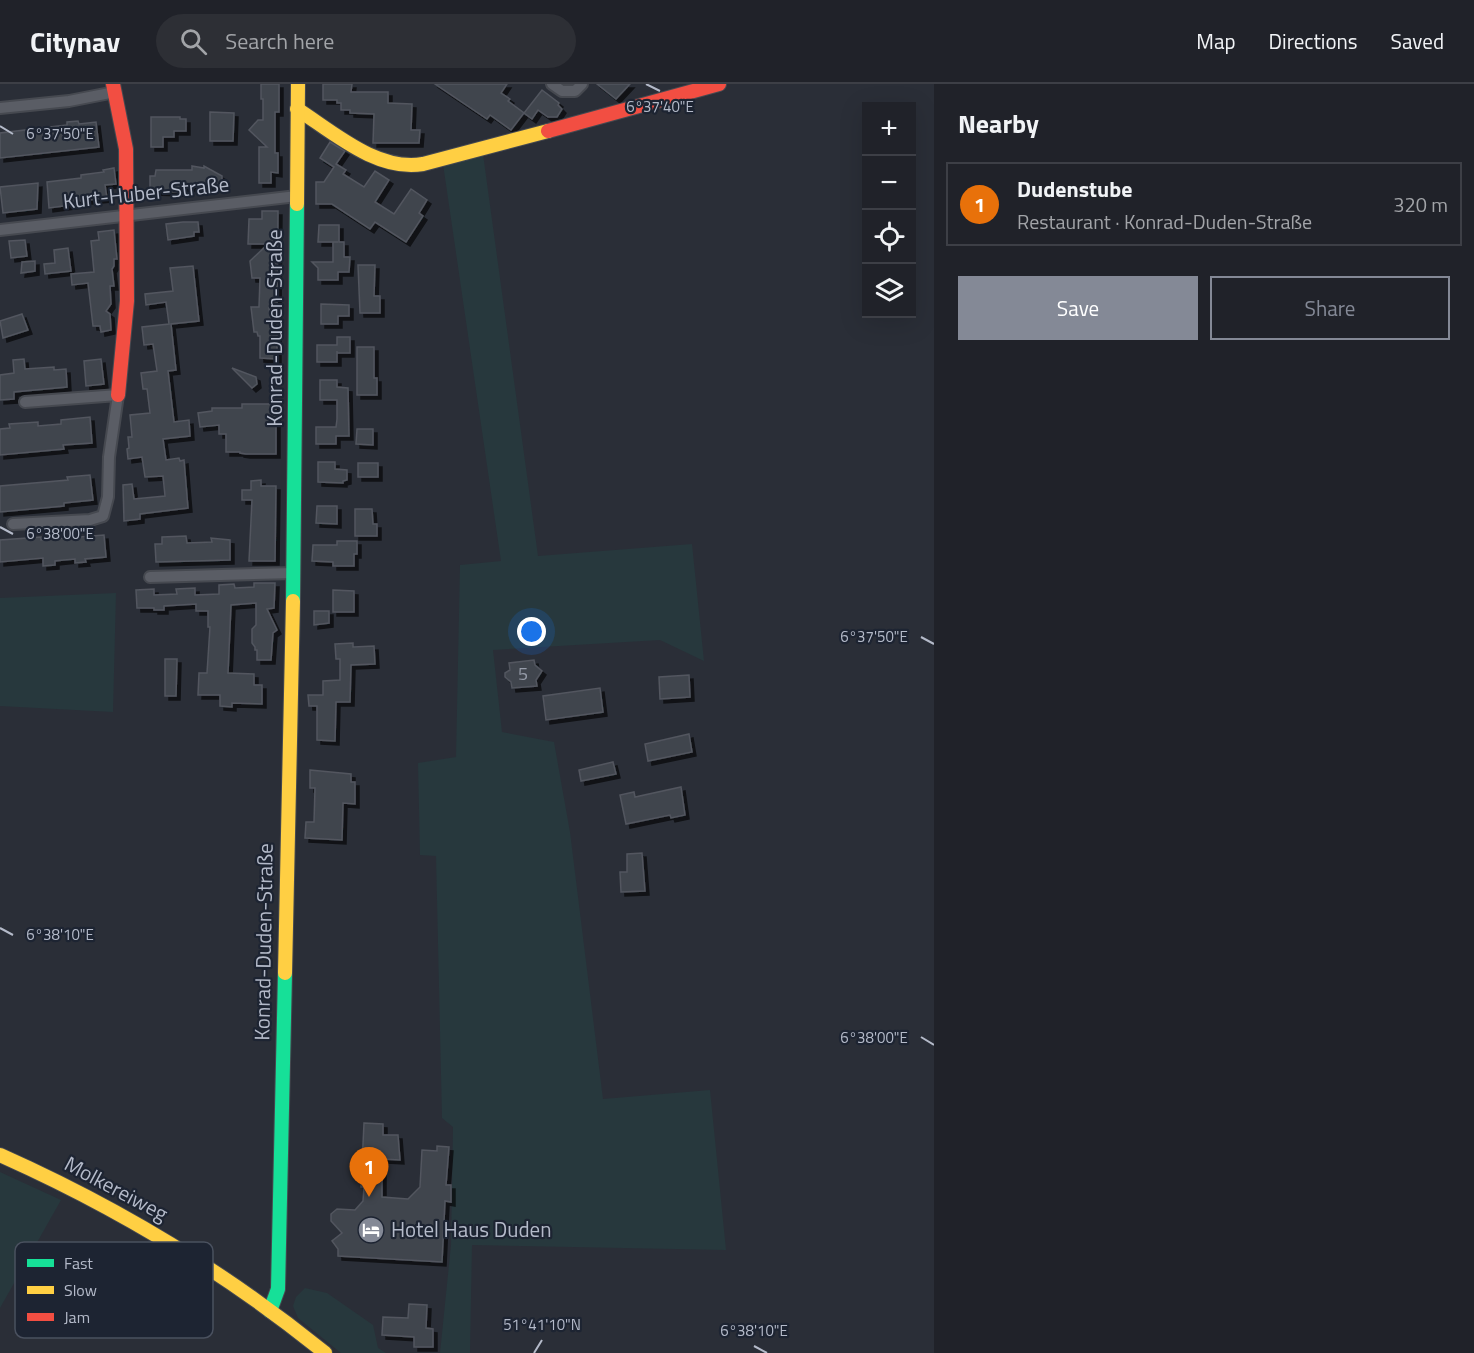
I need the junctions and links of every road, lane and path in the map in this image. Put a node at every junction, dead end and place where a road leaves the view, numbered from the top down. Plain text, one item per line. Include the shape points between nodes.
1 (298, 84) edge
2 (552, 84) edge
3 (582, 84) edge
4 (719, 84) edge
5 (114, 88) edge
6 (0, 108) edge
7 (297, 109) junction
8 (297, 196) junction
9 (127, 214) junction
10 (0, 230) edge
11 (118, 395) junction
12 (25, 402) dead end
13 (13, 524) dead end
14 (294, 573) junction
15 (150, 577) dead end
16 (0, 1155) edge
17 (170, 1242) edge
18 (213, 1271) edge
19 (270, 1311) junction
20 (325, 1353) edge

1 - 7 street, Konrad-Duden-Straße
2 - 3 street via 574,91
4 - 7 street via 472,151 404,165 371,154
5 - 6 street via 69,101
5 - 9 street via 126,149
7 - 8 street, Konrad-Duden-Straße
8 - 9 street, Kurt-Huber-Straße
8 - 14 street, Konrad-Duden-Straße
9 - 10 street, Kurt-Huber-Straße
9 - 11 street via 127,301
11 - 12 street
11 - 13 street via 103,516
14 - 15 street
14 - 19 street, Konrad-Duden-Straße via 279,1264 278,1288
16 - 17 street, Molkereiweg via 97,1200
18 - 19 street, Molkereiweg
19 - 20 street, Molkereiweg

